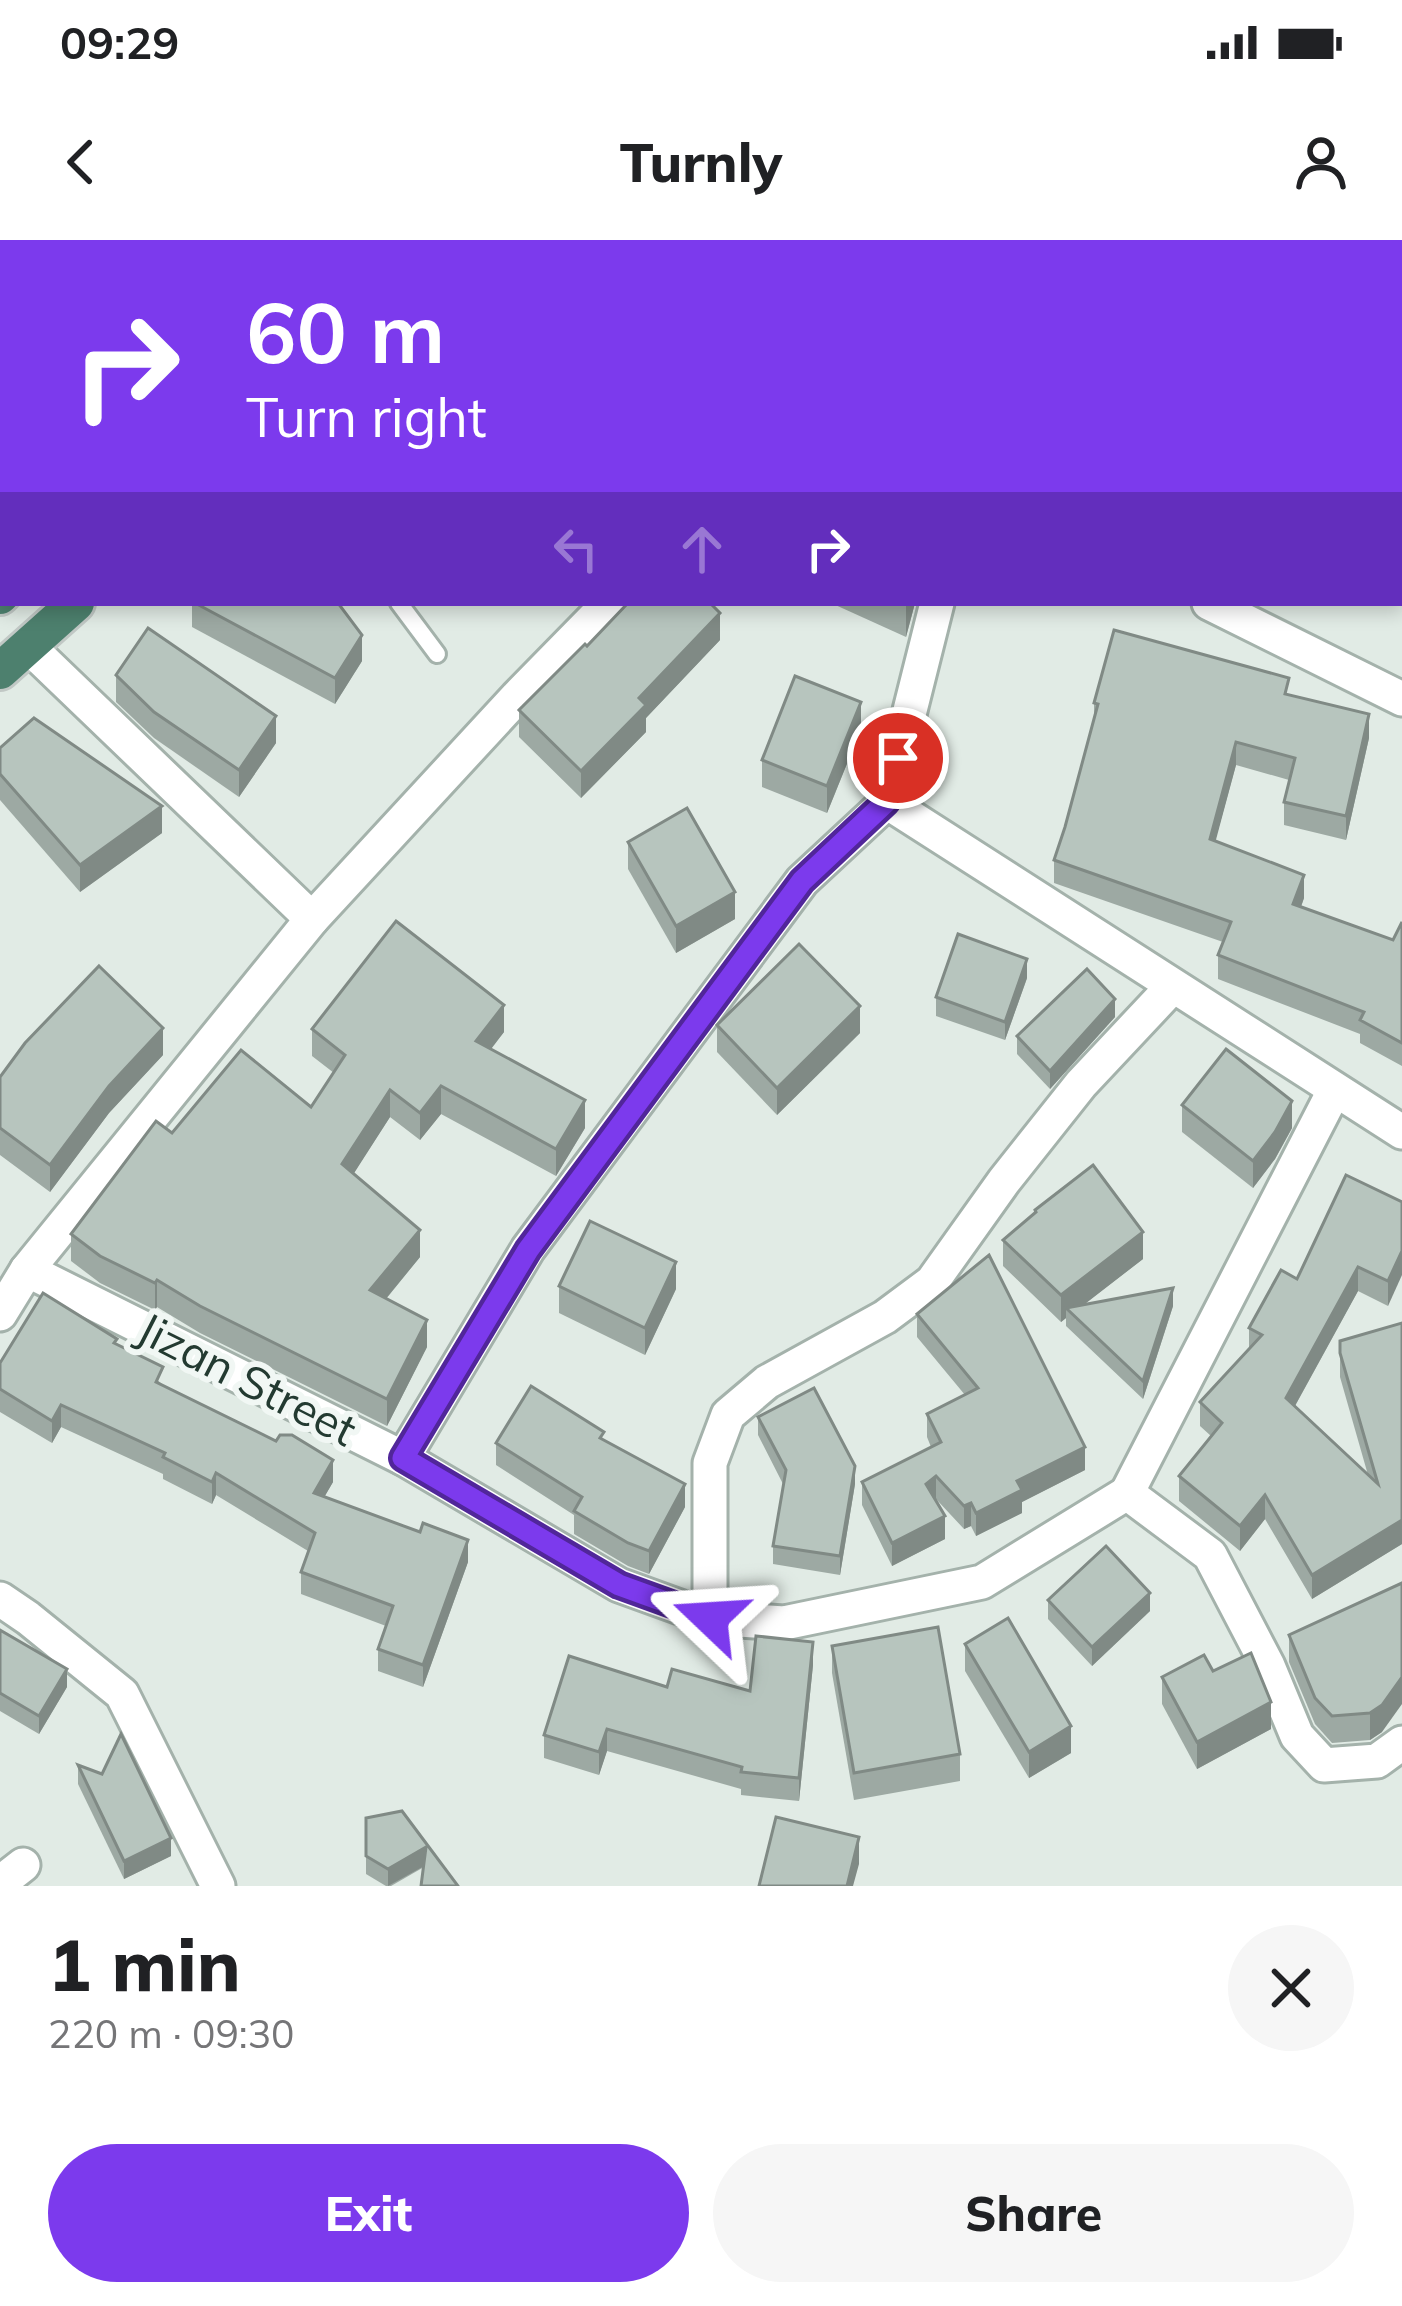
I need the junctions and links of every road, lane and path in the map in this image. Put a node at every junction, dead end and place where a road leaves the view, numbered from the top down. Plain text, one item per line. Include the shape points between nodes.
1 (73, 606) edge
2 (401, 606) edge
3 (606, 606) edge
4 (936, 606) edge
5 (1215, 606) edge
6 (28, 646) junction
7 (437, 654) dead end
8 (0, 671) edge
9 (1402, 699) edge
10 (886, 802) junction
11 (312, 919) junction
12 (1172, 987) junction
13 (1334, 1091) junction
14 (1402, 1132) edge
15 (27, 1270) junction
16 (0, 1314) edge
17 (403, 1458) junction
18 (1126, 1493) junction
19 (0, 1599) edge
20 (710, 1618) junction
21 (1402, 1743) edge
22 (218, 1886) edge

1 - 6 highway
2 - 7 lane
3 - 11 street
4 - 10 street
5 - 9 street
6 - 8 highway
6 - 11 street
10 - 12 street
10 - 17 street via 802,881 528,1250
11 - 15 street
12 - 13 street
12 - 20 street via 1081,1084 932,1282 885,1318 767,1382 728,1415 710,1463
13 - 14 street
13 - 18 street
15 - 16 street
15 - 17 street, Jizan Street
17 - 20 street, Jizan Street via 619,1585
18 - 20 street, Jizan Street via 982,1582 784,1624
18 - 21 street via 1210,1555 1297,1736 1324,1765 1377,1761
19 - 22 street via 122,1694

